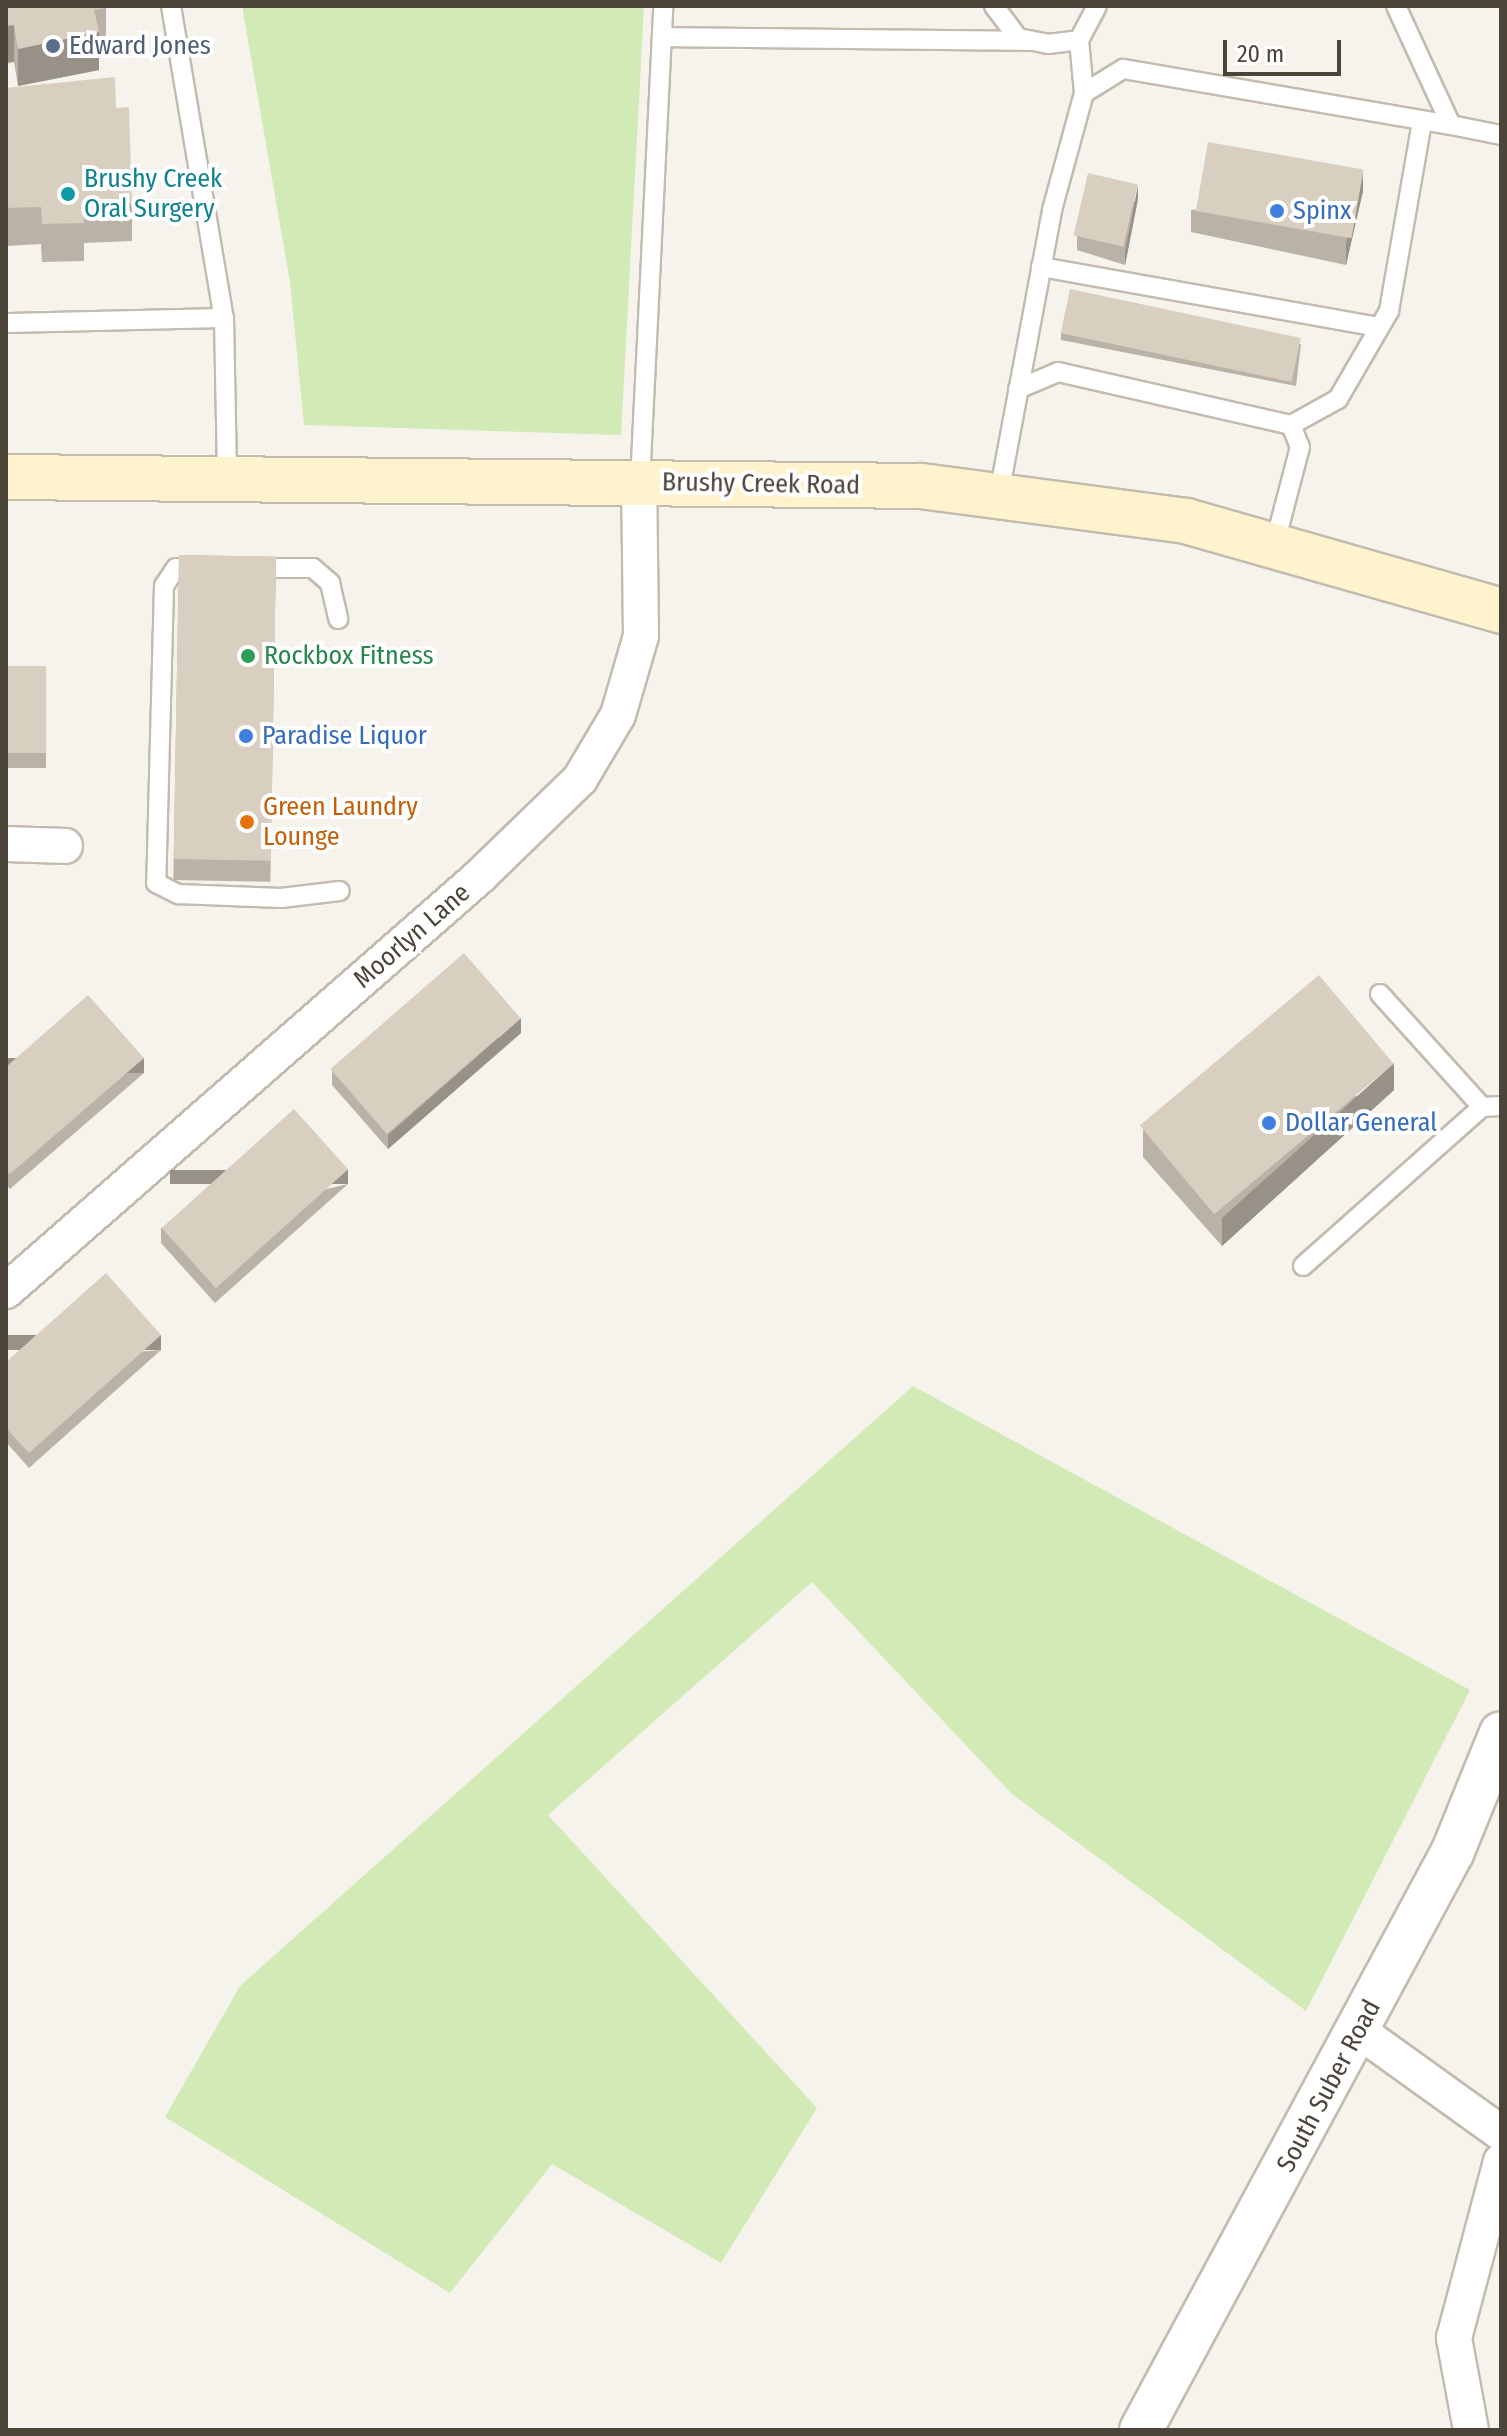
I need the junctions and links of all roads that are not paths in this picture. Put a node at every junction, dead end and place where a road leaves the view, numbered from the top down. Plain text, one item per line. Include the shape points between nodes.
1 (171, 6) edge
2 (663, 6) edge
3 (994, 6) edge
4 (1097, 6) edge
5 (1396, 6) edge
6 (662, 37) junction
7 (1079, 40) junction
8 (1032, 41) junction
9 (1084, 93) junction
10 (1422, 121) junction
11 (1451, 125) junction
12 (1501, 135) edge
13 (1041, 267) junction
14 (224, 318) junction
15 (6, 323) edge
16 (1379, 327) junction
17 (1018, 389) junction
18 (1291, 425) junction
19 (6, 477) edge
20 (227, 479) junction
21 (639, 483) junction
22 (999, 494) junction
23 (1275, 542) junction
24 (1501, 611) edge
25 (338, 619) dead end
26 (6, 844) edge
27 (65, 846) dead end
28 (340, 891) dead end
29 (1380, 994) dead end
30 (1492, 1106) edge
31 (1303, 1266) dead end
32 (6, 1291) edge
33 (1501, 1733) edge
34 (1359, 2031) junction
35 (1501, 2133) edge
36 (1501, 2161) edge
37 (1141, 2430) edge
38 (1471, 2430) edge

1 - 14 lane
2 - 6 lane
3 - 8 lane via 1018,38
4 - 7 lane
5 - 11 lane
6 - 8 lane
6 - 21 lane
7 - 8 lane
7 - 9 lane
9 - 10 lane via 1123,69
9 - 13 lane
10 - 11 lane
10 - 16 lane via 1389,311
11 - 12 lane
13 - 16 lane
13 - 17 lane
14 - 15 lane
14 - 20 lane
16 - 18 lane via 1338,399
17 - 18 lane via 1058,372
17 - 22 lane
18 - 23 lane via 1300,447
19 - 20 main road, Brushy Creek Road
20 - 21 main road, Brushy Creek Road
21 - 22 main road, Brushy Creek Road via 921,486
21 - 32 street, Moorlyn Lane via 641,636 618,715 580,779 479,877
22 - 23 main road, Brushy Creek Road via 1186,521
23 - 24 main road, Brushy Creek Road
25 - 28 lane via 330,583 313,568 176,568 164,586 156,883 178,894 281,898
26 - 27 street
29 - 30 lane
30 - 31 lane
33 - 34 street, South Suber Road via 1453,1851
34 - 35 street
34 - 37 street, South Suber Road
36 - 38 street via 1454,2338

